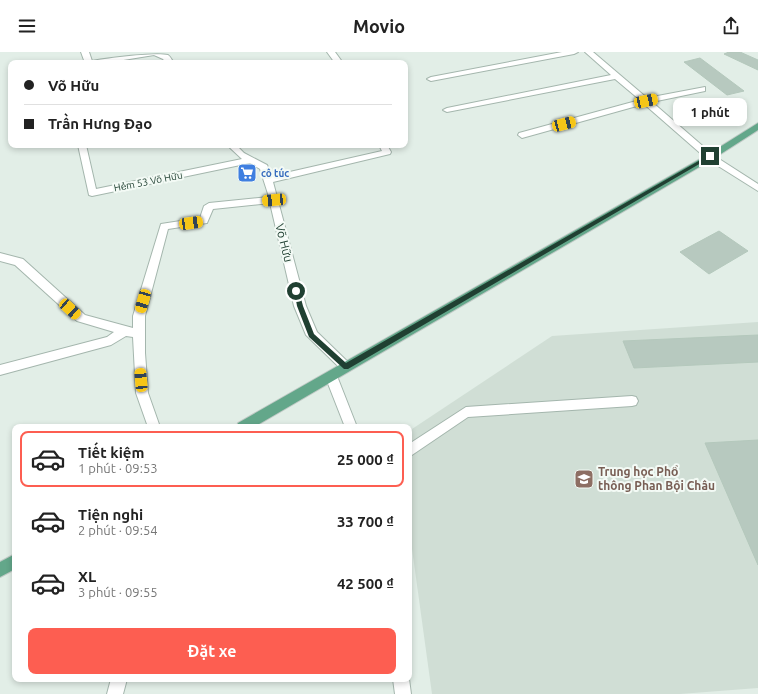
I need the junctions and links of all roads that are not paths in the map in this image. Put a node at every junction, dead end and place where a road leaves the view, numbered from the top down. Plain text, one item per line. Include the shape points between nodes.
1 (574, 52) edge
2 (589, 52) edge
3 (110, 60) edge
4 (168, 60) edge
5 (617, 76) junction
6 (431, 79) dead end
7 (702, 89) dead end
8 (646, 101) junction
9 (448, 110) dead end
10 (758, 126) edge
11 (522, 135) dead end
12 (83, 148) edge
13 (234, 148) edge
14 (385, 148) edge
15 (710, 156) junction
16 (251, 160) junction
17 (268, 180) junction
18 (758, 188) edge
19 (274, 200) junction
20 (0, 257) edge
21 (124, 332) junction
22 (139, 333) junction
23 (346, 367) junction
24 (0, 370) edge
25 (331, 376) junction
26 (632, 401) dead end
27 (153, 424) edge
28 (248, 424) edge
29 (350, 424) edge
30 (412, 449) edge
31 (12, 564) edge
32 (0, 570) edge
33 (118, 682) edge
34 (401, 682) edge
35 (116, 694) edge
36 (403, 694) edge

1 - 6 street
2 - 5 street
3 - 4 street via 156,53
5 - 8 street
5 - 9 street
7 - 8 street
8 - 11 street
8 - 15 street
10 - 15 main road
12 - 16 street, Hẻm 53 Võ Hữu via 92,193
13 - 16 street, Võ Hữu
14 - 17 street via 387,152
15 - 18 street
15 - 23 main road
16 - 17 street, Võ Hữu via 264,167
17 - 19 street, Võ Hữu
19 - 22 street via 209,206 204,221 164,226 139,316
19 - 23 street, Võ Hữu via 300,306 312,335
20 - 21 street via 19,262 81,318
21 - 22 street
21 - 24 street via 111,341
22 - 27 street via 142,393
23 - 25 main road
25 - 28 main road
25 - 29 street
26 - 30 street via 466,412
31 - 32 main road
33 - 35 street
34 - 36 street

